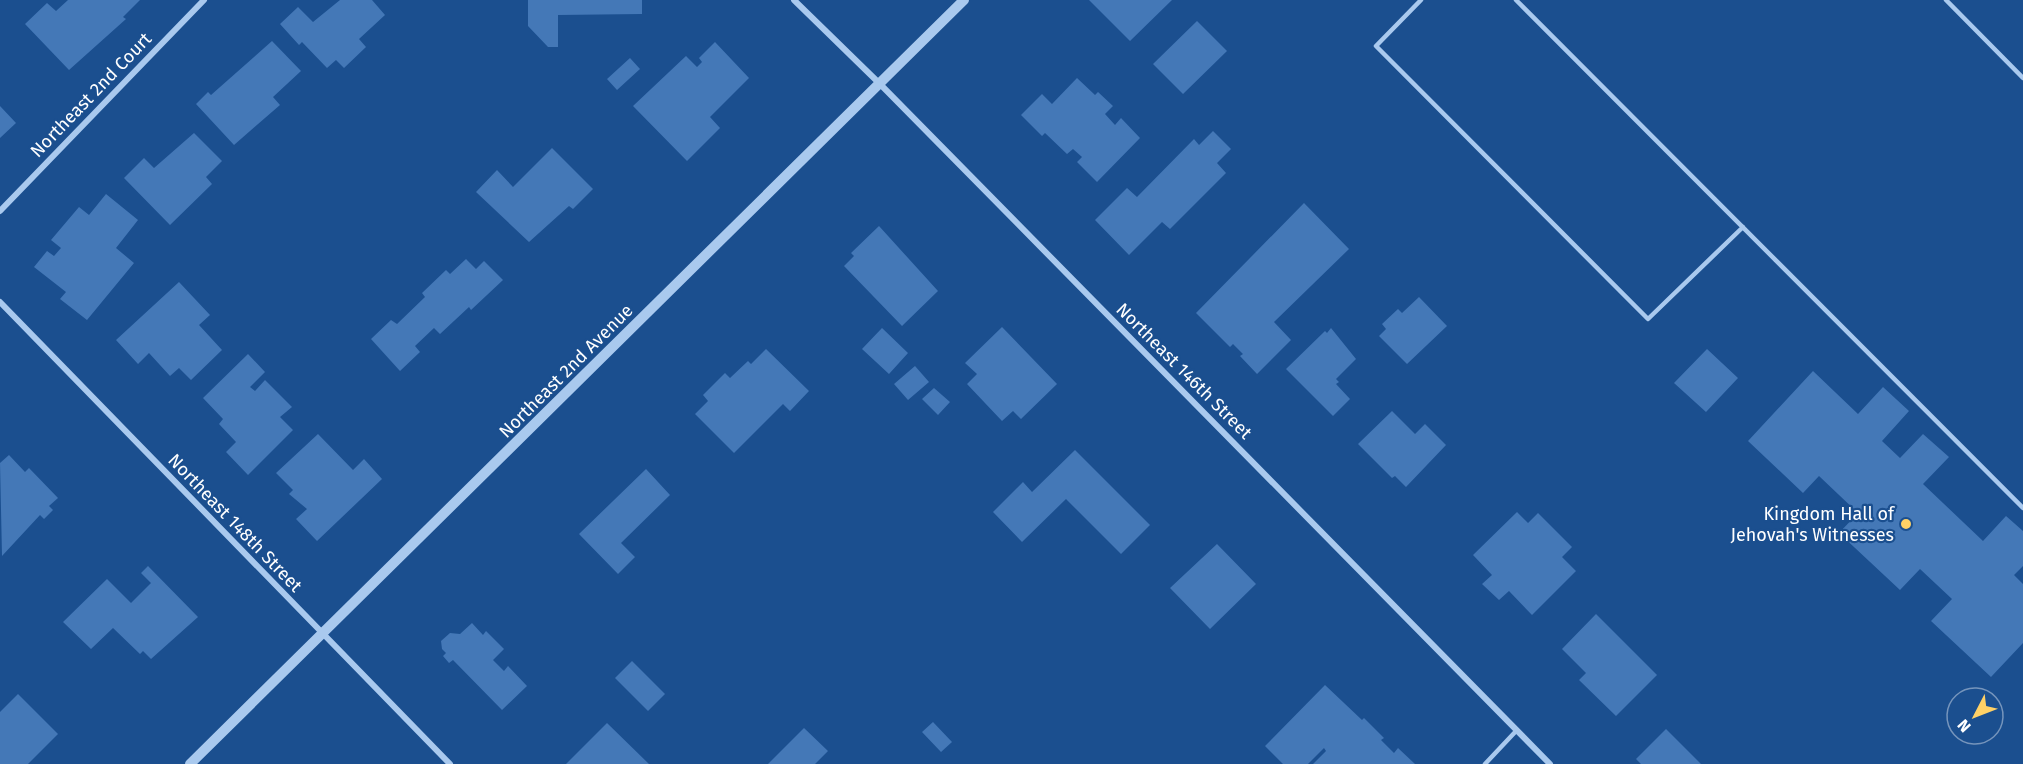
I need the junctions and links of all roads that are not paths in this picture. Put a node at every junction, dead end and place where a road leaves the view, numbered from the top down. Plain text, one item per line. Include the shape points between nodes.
1 (204, 0) edge
2 (794, 0) edge
3 (964, 0) edge
4 (1421, 0) edge
5 (1516, 0) edge
6 (1946, 0) edge
7 (2023, 78) edge
8 (879, 83) junction
9 (0, 211) edge
10 (1743, 227) junction
11 (0, 302) edge
12 (2023, 508) edge
13 (322, 635) junction
14 (1517, 730) junction
15 (190, 764) edge
16 (450, 764) edge
17 (1485, 764) edge
18 (1550, 764) edge

1 - 9 street, Northeast 2nd Court
2 - 8 street, Northeast 146th Street
3 - 8 street, Northeast 2nd Avenue
4 - 10 lane via 1376,46 1648,319
5 - 10 lane
6 - 7 lane
8 - 13 street, Northeast 2nd Avenue
8 - 14 street, Northeast 146th Street
10 - 12 lane
11 - 13 street, Northeast 148th Street
13 - 15 street, Northeast 2nd Avenue
13 - 16 street, Northeast 148th Street
14 - 17 lane
14 - 18 street, Northeast 146th Street

